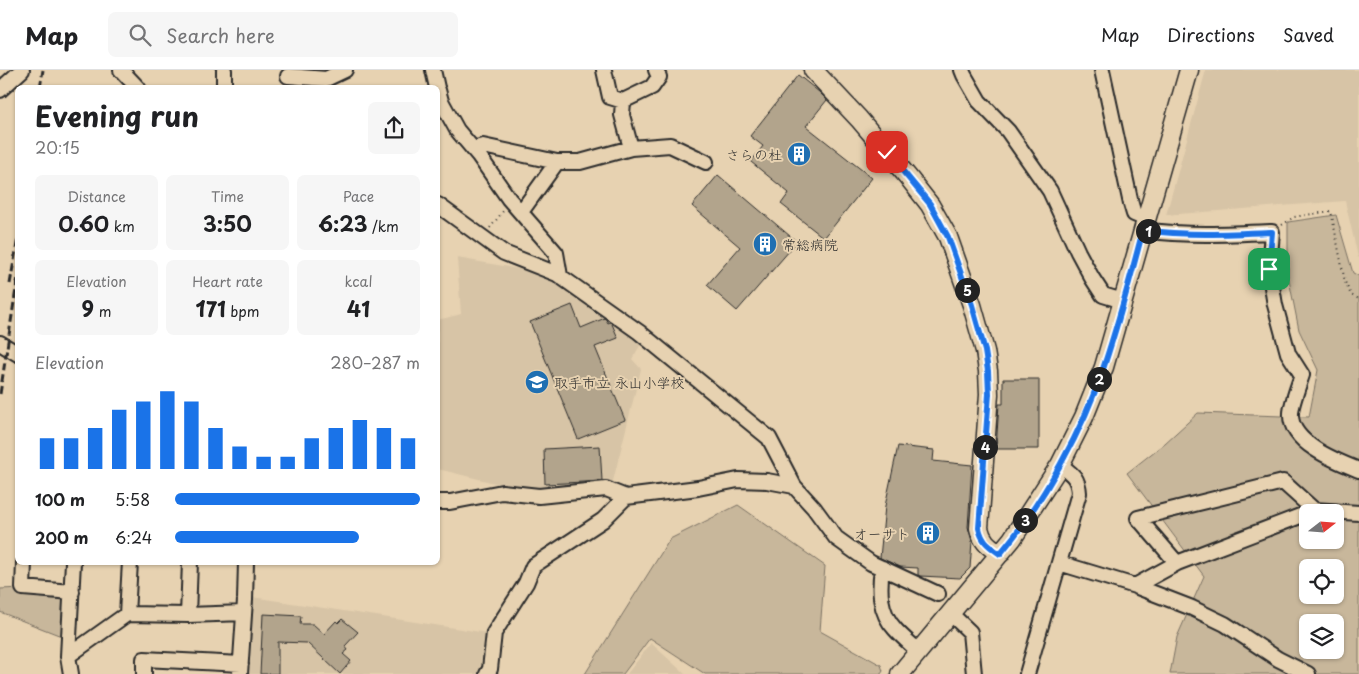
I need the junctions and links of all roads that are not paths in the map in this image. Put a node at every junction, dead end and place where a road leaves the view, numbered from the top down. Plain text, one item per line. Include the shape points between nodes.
1 (22, 70) edge
2 (121, 70) edge
3 (224, 70) edge
4 (345, 70) edge
5 (433, 70) edge
6 (604, 70) edge
7 (656, 70) edge
8 (813, 70) edge
9 (962, 70) edge
10 (1102, 70) edge
11 (1189, 70) edge
12 (288, 76) dead end
13 (135, 85) edge
14 (224, 85) edge
15 (436, 85) edge
16 (0, 90) edge
17 (440, 98) edge
18 (623, 101) junction
19 (631, 148) junction
20 (473, 149) junction
21 (557, 162) junction
22 (706, 162) dead end
23 (440, 206) edge
24 (521, 212) junction
25 (1145, 225) junction
26 (560, 276) junction
27 (1123, 301) junction
28 (0, 343) edge
29 (15, 352) edge
30 (1060, 466) junction
31 (1359, 470) edge
32 (794, 486) junction
33 (626, 497) junction
34 (440, 502) edge
35 (1303, 504) edge
36 (1344, 513) edge
37 (1359, 513) edge
38 (1299, 516) edge
39 (1000, 554) junction
40 (1059, 563) junction
41 (1177, 563) junction
42 (24, 565) edge
43 (73, 565) edge
44 (130, 565) edge
45 (190, 565) edge
46 (246, 565) edge
47 (882, 568) junction
48 (1135, 586) junction
49 (72, 592) junction
50 (938, 594) dead end
51 (244, 613) junction
52 (950, 613) junction
53 (127, 614) junction
54 (188, 615) junction
55 (918, 651) junction
56 (68, 656) junction
57 (240, 669) edge
58 (71, 674) edge
59 (144, 674) edge
60 (487, 674) edge
61 (900, 674) edge
62 (974, 674) edge
63 (1027, 674) edge
64 (1308, 674) edge

1 - 16 street
2 - 13 street
3 - 14 street
4 - 12 street via 326,79
5 - 15 street
6 - 18 street via 610,97
7 - 18 street via 658,77 652,87
8 - 39 main road via 930,204 948,237 985,351 989,394 979,528 981,538
9 - 27 street via 979,101 1008,131 1050,191 1078,252 1103,295
10 - 25 street via 1131,204 1134,214
11 - 25 main road
17 - 20 street via 457,130
18 - 19 street via 622,115
19 - 21 street via 580,162
19 - 22 street via 670,145
20 - 21 street via 483,146
20 - 24 street
21 - 24 street
23 - 26 street via 504,252
24 - 26 street via 556,253
25 - 27 main road
25 - 31 street via 1172,234 1272,232 1269,269 1275,305 1288,353 1302,375 1290,413 1293,425 1310,446
26 - 32 street via 639,332 769,438
27 - 30 main road via 1104,367
28 - 29 street
30 - 39 main road
30 - 40 street via 1074,476 1079,493
32 - 33 street via 738,480
32 - 47 street via 836,538
33 - 34 street via 606,489 539,496 502,492
33 - 60 street via 603,520 533,566 526,583 494,633
35 - 41 street via 1283,482 1138,518
36 - 37 street
38 - 41 street
39 - 52 main road
40 - 48 street
40 - 63 street
41 - 48 street
42 - 49 street via 23,588
43 - 49 street
44 - 53 street
45 - 54 street
46 - 51 street
47 - 50 street
47 - 55 street via 880,595 888,620
48 - 64 street via 1225,624 1278,660
49 - 56 street
51 - 54 street
51 - 57 street
52 - 55 main road
52 - 62 street via 970,632
53 - 54 street
53 - 56 street
55 - 61 main road
56 - 58 street
57 - 59 street via 144,659

